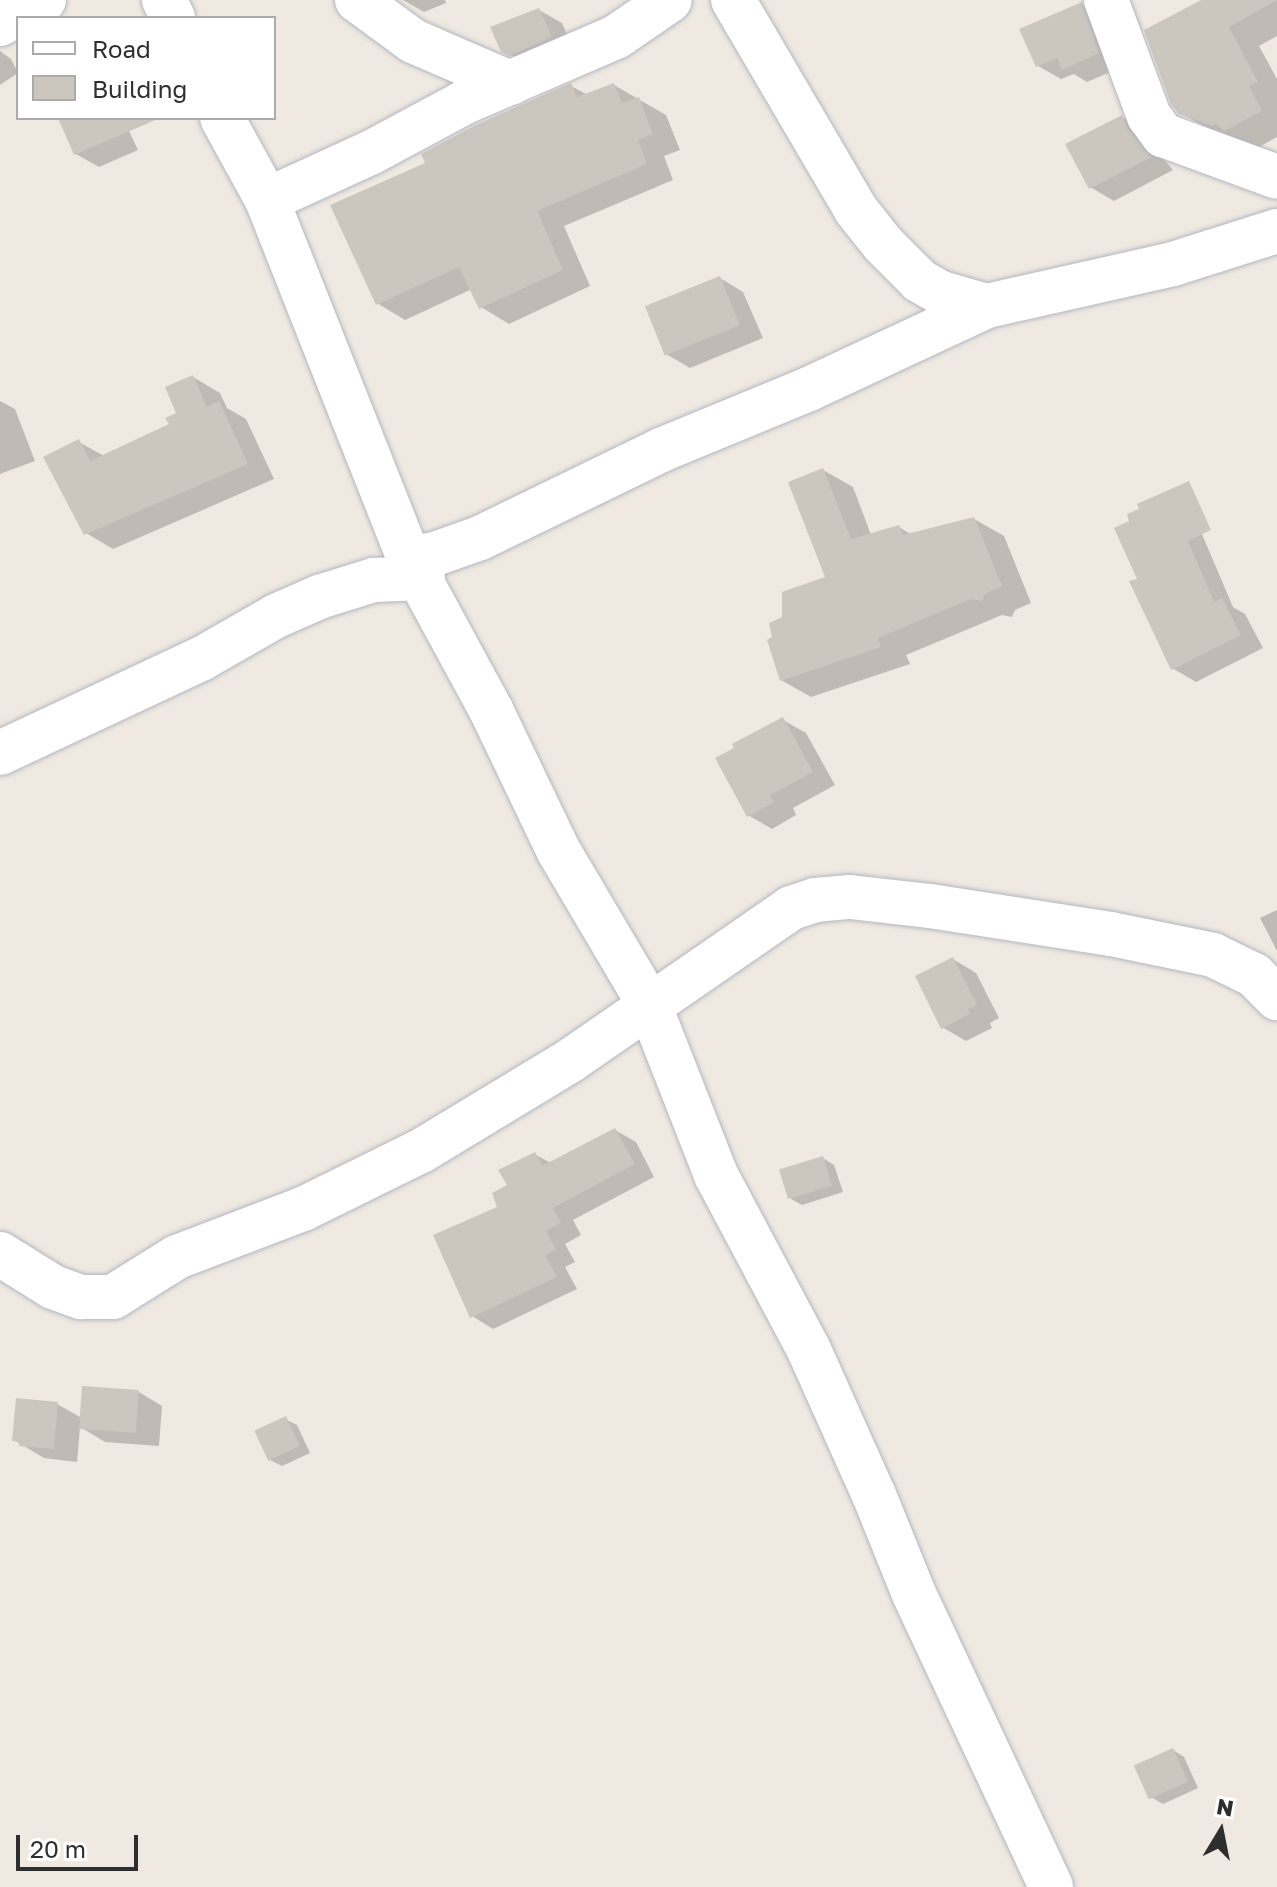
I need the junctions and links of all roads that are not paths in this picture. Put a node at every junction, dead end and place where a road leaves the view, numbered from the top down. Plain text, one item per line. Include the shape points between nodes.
1 (44, 0) edge
2 (357, 0) edge
3 (670, 0) edge
4 (733, 0) edge
5 (1106, 0) edge
6 (0, 24) edge
7 (510, 83) junction
8 (223, 120) edge
9 (1277, 177) edge
10 (267, 200) junction
11 (1277, 231) edge
12 (987, 306) junction
13 (416, 567) junction
14 (0, 753) edge
15 (1277, 998) edge
16 (649, 1004) junction
17 (0, 1254) edge
18 (1051, 1887) edge

1 - 6 street
2 - 7 street via 413,41
3 - 7 street via 616,37
4 - 12 street via 856,210 883,244 920,281
5 - 9 street via 1149,116 1163,135
7 - 10 street
8 - 10 street
10 - 13 street
11 - 12 street via 1173,264
12 - 13 street via 809,389 661,450
13 - 14 street via 276,616 201,659
13 - 16 street via 558,850
15 - 16 street via 1254,975 1213,955 1111,934 850,897 791,908
16 - 17 street via 571,1060 421,1151 305,1208 177,1257 113,1297 81,1297 53,1287
16 - 18 street via 716,1175 809,1350 914,1594

